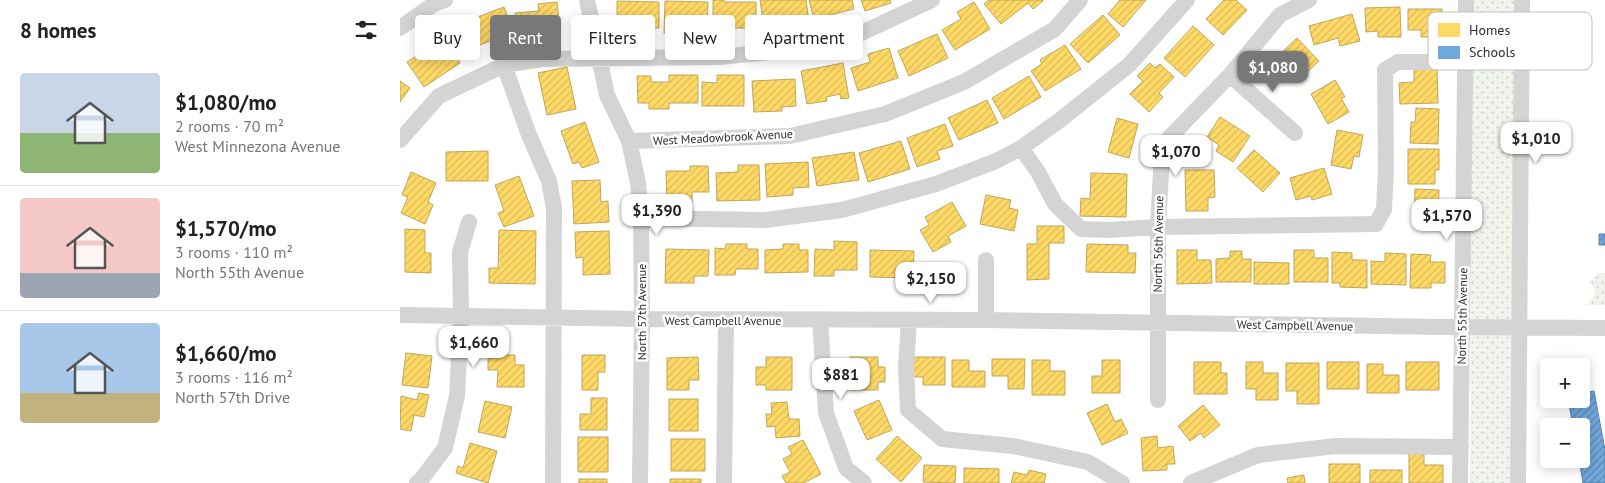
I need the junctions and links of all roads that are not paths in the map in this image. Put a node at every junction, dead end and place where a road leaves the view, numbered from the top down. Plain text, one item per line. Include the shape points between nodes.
1 (445, 0) edge
2 (587, 0) edge
3 (932, 0) edge
4 (1080, 0) edge
5 (1187, 0) edge
6 (1309, 0) edge
7 (590, 15) edge
8 (400, 28) edge
9 (655, 58) edge
10 (571, 59) edge
11 (600, 60) edge
12 (1428, 62) edge
13 (504, 65) junction
14 (1465, 70) edge
15 (1521, 70) edge
16 (1230, 76) junction
17 (1295, 133) dead end
18 (400, 140) edge
19 (629, 141) junction
20 (1021, 148) junction
21 (641, 218) junction
22 (469, 222) dead end
23 (1158, 227) junction
24 (986, 260) dead end
25 (400, 314) edge
26 (461, 316) junction
27 (554, 318) junction
28 (642, 319) junction
29 (726, 320) junction
30 (820, 320) junction
31 (909, 320) junction
32 (986, 320) junction
33 (1157, 323) junction
34 (1461, 327) junction
35 (1519, 328) junction
36 (1605, 328) edge
37 (1158, 400) dead end
38 (1460, 447) junction
39 (416, 483) edge
40 (553, 483) edge
41 (640, 483) edge
42 (724, 483) edge
43 (864, 483) edge
44 (1122, 483) edge
45 (1191, 483) edge
46 (1460, 483) edge
47 (1518, 483) edge

1 - 8 street
2 - 7 street, North 57th Avenue
3 - 9 street via 855,36 801,49 719,57
4 - 19 street, West Meadowbrook Avenue via 1056,28 964,82 885,114 790,136
5 - 20 street via 1129,65
6 - 16 street, North 56th Avenue via 1280,15
10 - 13 street via 542,59
11 - 19 street, North 57th Avenue via 607,95
12 - 23 street via 1398,62 1385,70 1384,209 1376,224
13 - 18 street via 439,96
13 - 27 street via 549,181 554,208
14 - 34 street, North 55th Avenue
15 - 35 street
16 - 17 street
16 - 23 street, North 56th Avenue via 1170,138 1162,153
19 - 21 street, North 57th Avenue
20 - 21 street via 936,184 842,210 764,220
20 - 23 street via 1055,204 1081,230
21 - 28 street, North 57th Avenue
22 - 26 street via 460,252
23 - 33 street, North 56th Avenue
24 - 32 street
25 - 26 street, West Campbell Avenue
26 - 27 street, West Campbell Avenue
26 - 39 street via 457,396 445,448
27 - 28 street, West Campbell Avenue
27 - 40 street
28 - 29 street, West Campbell Avenue
28 - 41 street, North 57th Avenue
29 - 30 street, West Campbell Avenue
29 - 42 street
30 - 31 street, West Campbell Avenue
30 - 43 street via 826,413 846,468
31 - 32 street, West Campbell Avenue
31 - 44 street via 908,410 942,439 1013,446 1088,462
32 - 33 street, West Campbell Avenue
33 - 34 street, West Campbell Avenue
33 - 37 street, North 56th Avenue
34 - 35 street, West Campbell Avenue
34 - 38 street, North 55th Avenue
35 - 36 street, West Campbell Avenue
35 - 47 street
38 - 45 street via 1336,446 1258,455
38 - 46 street, North 55th Avenue

